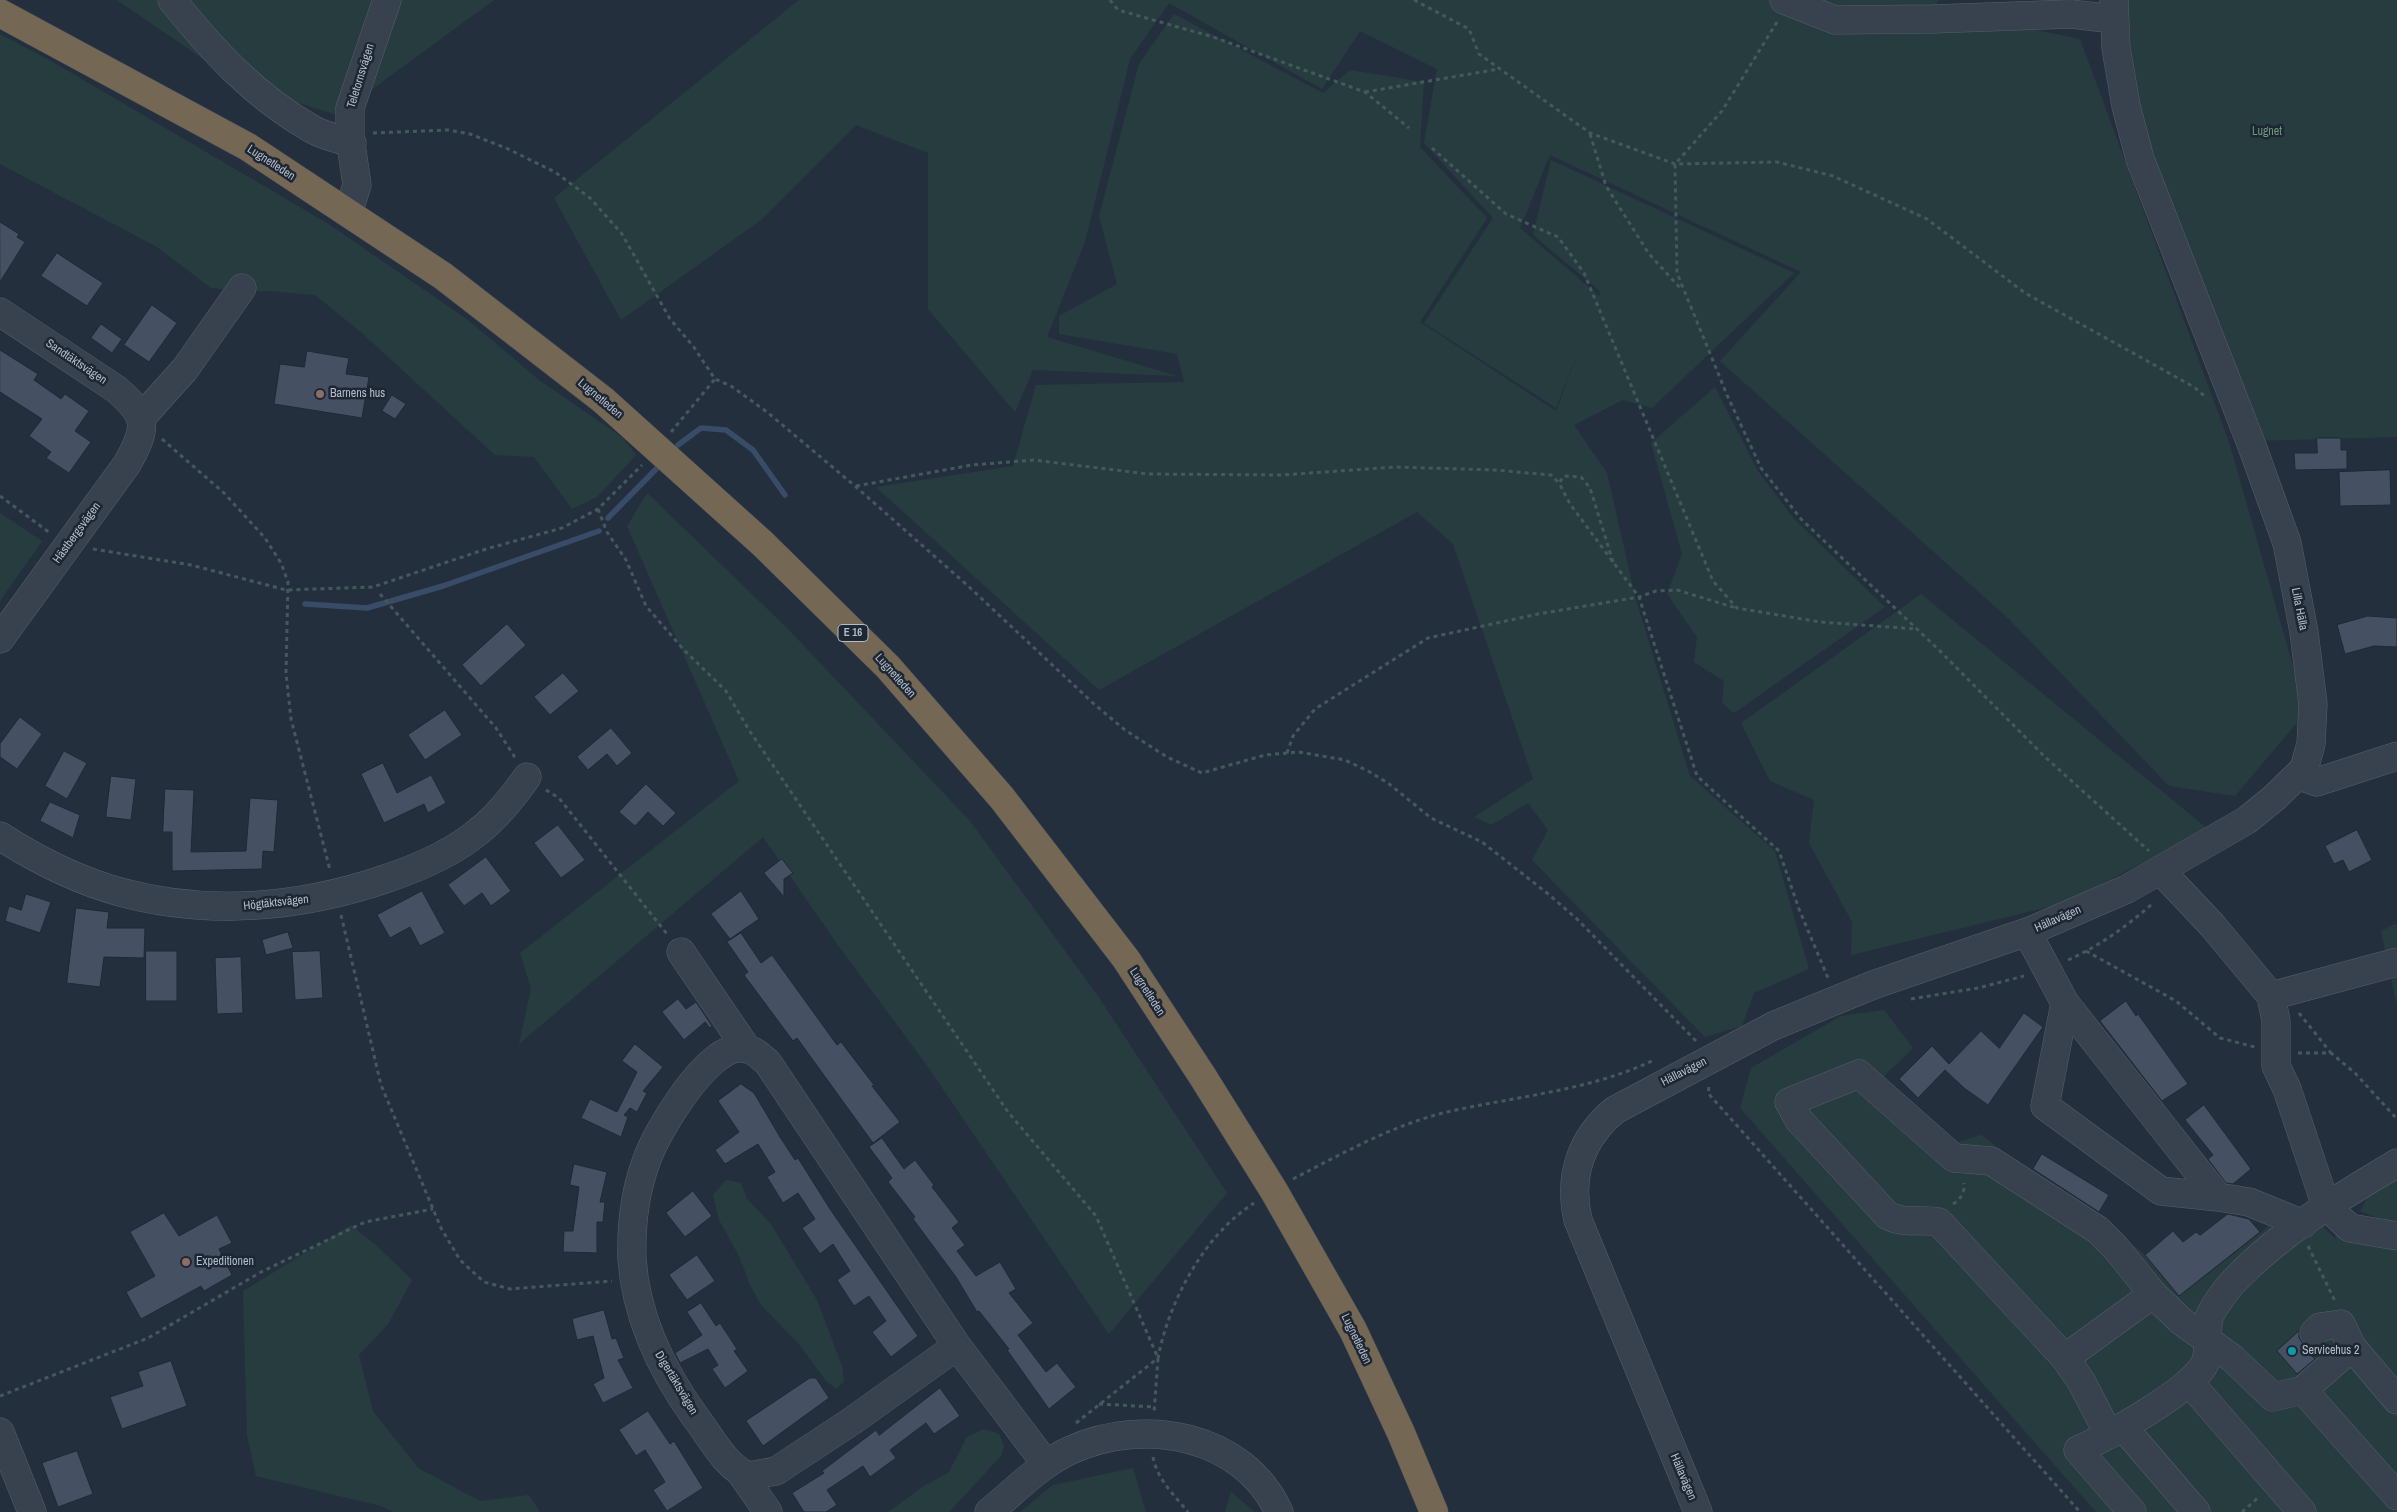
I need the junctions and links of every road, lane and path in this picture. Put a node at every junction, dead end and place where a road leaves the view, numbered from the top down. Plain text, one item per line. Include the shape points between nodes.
1 (172, 0) edge
2 (387, 0) edge
3 (1110, 0) edge
4 (1414, 0) edge
5 (1787, 1) edge
6 (2114, 10) edge
7 (0, 13) edge
8 (1500, 68) junction
9 (1364, 92) junction
10 (1409, 128) dead end
11 (1590, 133) junction
12 (351, 140) junction
13 (1432, 148) dead end
14 (1675, 164) junction
15 (348, 213) junction
16 (242, 288) dead end
17 (1684, 292) junction
18 (0, 312) edge
19 (715, 379) junction
20 (2208, 399) dead end
21 (141, 420) junction
22 (666, 438) dead end
23 (643, 464) dead end
24 (1559, 482) junction
25 (855, 486) junction
26 (0, 496) edge
27 (598, 508) junction
28 (70, 542) junction
29 (1614, 562) junction
30 (286, 590) junction
31 (380, 594) dead end
32 (1639, 597) junction
33 (1737, 608) junction
34 (1917, 629) junction
35 (0, 639) edge
36 (1287, 753) junction
37 (2397, 756) edge
38 (2300, 776) junction
39 (527, 777) junction
40 (0, 836) edge
41 (2163, 869) junction
42 (336, 894) junction
43 (2027, 932) junction
44 (2085, 951) dead end
45 (681, 952) joint
46 (2397, 962) edge
47 (2271, 996) junction
48 (1837, 1000) junction
49 (2065, 1003) junction
50 (1688, 1045) dead end
51 (747, 1049) junction
52 (2276, 1052) junction
53 (2332, 1053) junction
54 (1663, 1056) dead end
55 (1710, 1081) dead end
56 (2397, 1119) edge
57 (1959, 1158) junction
58 (2397, 1163) edge
59 (1293, 1179) dead end
60 (2218, 1197) junction
61 (1256, 1202) dead end
62 (2326, 1206) junction
63 (433, 1209) junction
64 (1921, 1219) junction
65 (2300, 1226) junction
66 (2397, 1236) edge
67 (635, 1279) junction
68 (2153, 1294) junction
69 (2314, 1332) dead end
70 (2346, 1335) junction
71 (2208, 1340) junction
72 (957, 1346) junction
73 (1158, 1358) junction
74 (2065, 1358) junction
75 (2189, 1382) junction
76 (2303, 1390) junction
77 (0, 1396) edge
78 (2397, 1400) edge
79 (1098, 1404) junction
80 (1154, 1420) junction
81 (1074, 1424) dead end
82 (2117, 1431) junction
83 (0, 1432) edge
84 (1046, 1464) junction
85 (741, 1473) junction
86 (2397, 1496) edge
87 (32, 1512) edge
88 (768, 1512) edge
89 (989, 1512) edge
90 (1188, 1512) edge
91 (1279, 1512) edge
92 (1434, 1512) edge
93 (1698, 1512) edge
94 (2080, 1512) edge
95 (2132, 1512) edge
96 (2196, 1512) edge
97 (2302, 1512) edge

1 - 12 street via 201,37 244,81 313,130
2 - 12 street, Teletornsvägen via 350,108
3 - 9 path via 1118,10 1213,37
4 - 8 path via 1469,29 1479,54
5 - 6 street via 1834,20
5 - 14 path via 1722,111
6 - 38 street, Lilla Hälla via 2126,106 2140,159 2287,543 2313,704 2311,744
7 - 15 highway, Lugnetleden / E 16 via 248,147
8 - 9 path
8 - 11 path
9 - 10 path
11 - 14 path
11 - 17 path via 1606,186 1649,254
12 - 15 street, Teletornsvägen via 357,185
12 - 19 path via 409,130 448,130 470,134 506,148 555,172 610,217 670,319
13 - 33 path via 1506,214 1558,237 1584,273 1712,581
14 - 17 path via 1677,273
14 - 20 path via 1776,162 1833,176 1927,219 2025,293 2194,387
15 - 92 highway, Lugnetleden / E 16 via 443,276 603,400 763,544 888,667 1002,798 1126,959 1254,1158 1353,1330
16 - 21 street via 185,369
17 - 34 path via 1761,468 1801,519
18 - 21 street, Sandtäktsvägen via 116,389 129,400
19 - 22 path
19 - 25 path via 767,412
21 - 28 street, Hästbergsvägen via 140,441 127,464
21 - 30 path via 224,493 265,538 281,563 288,582
23 - 27 path
24 - 25 path via 1551,475 1495,470 1395,467 1282,475 1147,474 1034,460 972,465
24 - 29 path via 1570,504
24 - 29 path via 1564,476 1581,477 1590,488
25 - 36 path via 1094,704 1145,744 1202,773
26 - 28 path via 54,536
27 - 30 path via 562,528 486,549 388,584
27 - 73 path via 646,606 683,649 726,691 749,730 1008,1112 1096,1216
28 - 30 path via 191,565
28 - 35 street, Hästbergsvägen
29 - 32 path
30 - 42 path via 286,673 291,719
31 - 39 path via 496,728
32 - 33 path via 1656,591 1677,590
32 - 36 path via 1538,614 1428,638 1315,709 1293,736
32 - 48 path via 1697,776 1779,851
33 - 34 path via 1820,622
34 - 41 path
36 - 50 path via 1345,760 1388,783 1431,818 1482,842 1578,919 1696,1041
37 - 38 street via 2317,782
38 - 41 street, Hällavägen via 2246,820
39 - 42 street, Högtäktsvägen via 510,801 461,845 401,874
39 - 45 path via 559,798
40 - 42 street, Högtäktsvägen via 64,872 120,892 160,900 244,907 280,905
41 - 43 street, Hällavägen via 2127,889
41 - 47 street
42 - 63 path via 381,1085
43 - 48 street, Hällavägen
43 - 49 street
44 - 52 path via 2176,1001 2220,1038
45 - 51 street
46 - 47 street
47 - 52 street via 2276,1021
47 - 53 path via 2290,1001
48 - 93 street, Hällavägen via 1773,1026 1615,1110 1600,1122 1577,1166 1573,1200 1578,1220
49 - 60 street
49 - 60 street via 2045,1106 2161,1191
51 - 67 street, Digertäktsvägen via 725,1052 709,1065 674,1107 658,1134 637,1193 632,1259
51 - 72 street via 768,1062
52 - 53 path
52 - 62 street via 2276,1066 2287,1089
53 - 56 path
54 - 59 path via 1580,1086 1446,1112 1389,1131
55 - 94 path via 1708,1093
57 - 64 path via 1965,1189 1959,1200
57 - 64 street via 1954,1158 1859,1074 1789,1102 1799,1120 1887,1216 1897,1221
57 - 68 street via 1991,1161 2098,1230 2116,1247
58 - 62 street
60 - 65 street via 2249,1202
61 - 73 path via 1225,1225 1208,1244 1172,1312
62 - 65 street
62 - 66 street via 2350,1228
63 - 67 path via 440,1228 460,1260 484,1282 510,1290
63 - 77 path via 365,1222 260,1272 148,1338
64 - 74 street via 1939,1222
65 - 70 path via 2338,1306
65 - 71 street via 2234,1281 2209,1317
67 - 85 street, Digertäktsvägen via 647,1329 662,1364 684,1402
68 - 71 street via 2181,1321
68 - 74 street
69 - 70 street via 2320,1327
70 - 76 street
70 - 78 street
71 - 75 street via 2205,1363
71 - 76 street via 2273,1397
72 - 84 street
72 - 85 street via 776,1471 752,1476
73 - 79 path
73 - 80 path
74 - 82 street
75 - 82 street
75 - 97 street
76 - 86 street
79 - 80 path
79 - 81 path
80 - 84 street via 1137,1433 1104,1438 1070,1450
80 - 90 path via 1152,1458 1156,1471
80 - 91 street via 1177,1436 1203,1444 1234,1460 1263,1485
82 - 95 street via 2078,1450
82 - 96 street
83 - 87 street
84 - 89 street
85 - 88 street, Digertäktsvägen

